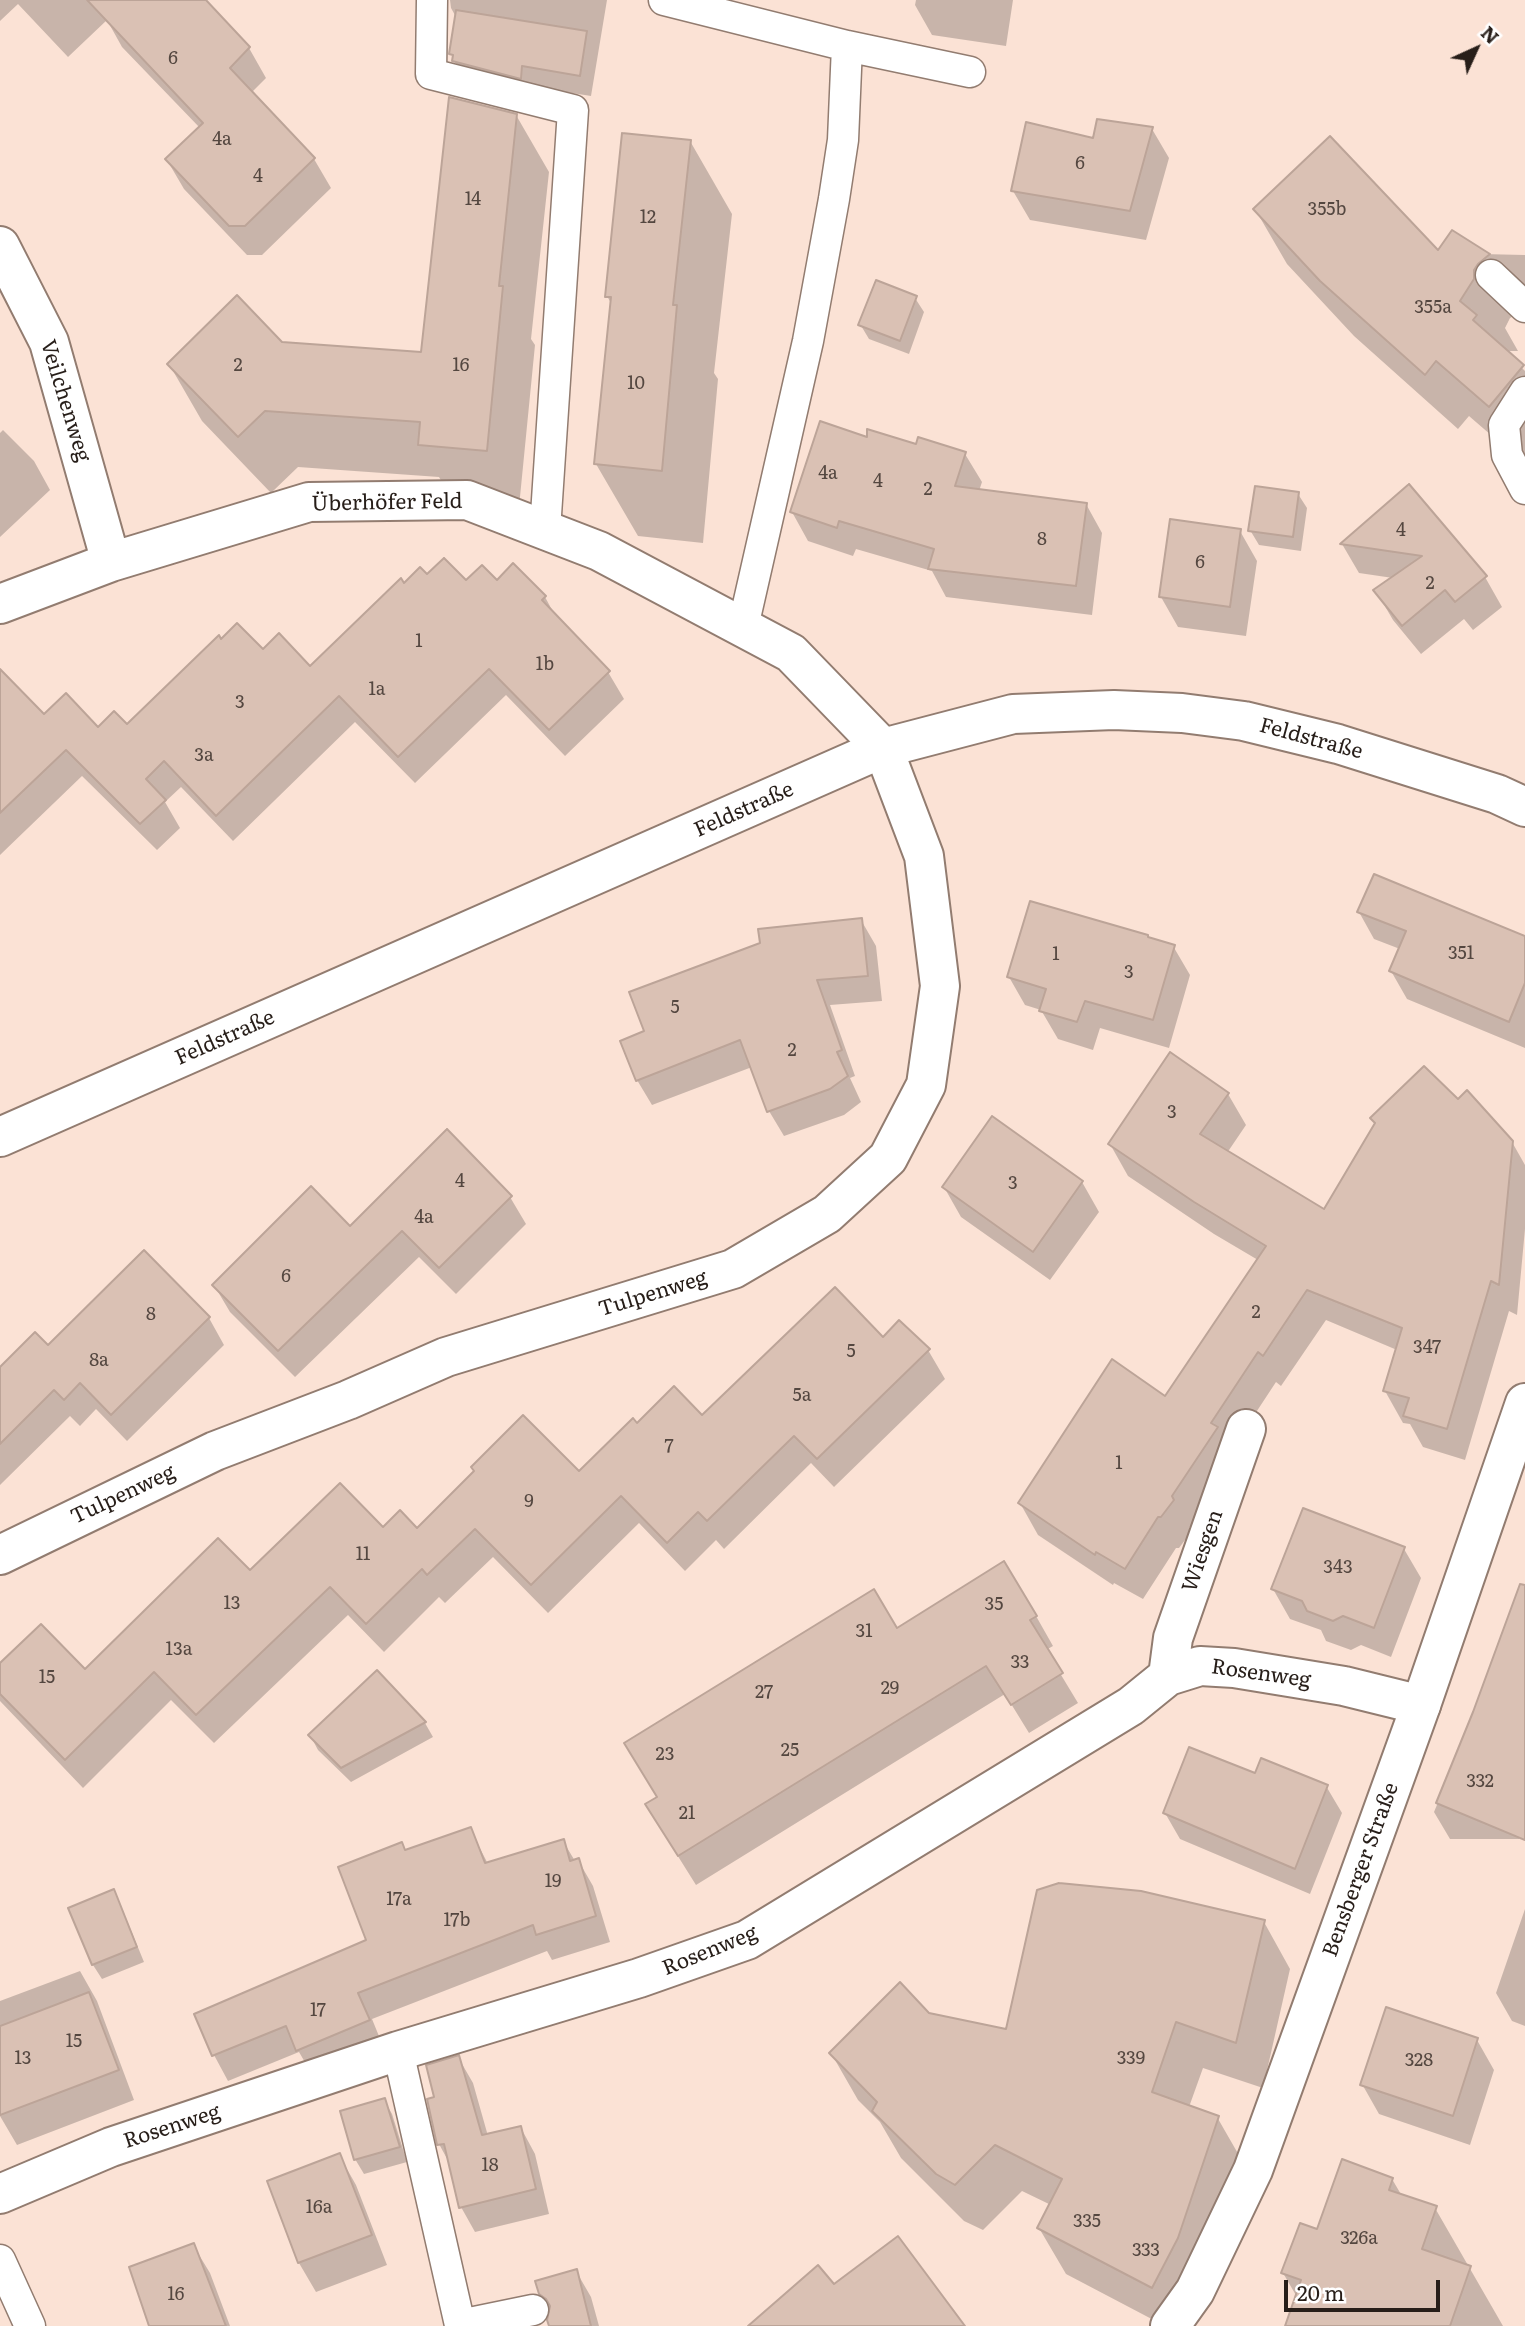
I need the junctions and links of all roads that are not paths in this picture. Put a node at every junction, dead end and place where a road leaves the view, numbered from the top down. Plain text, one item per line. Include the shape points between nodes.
1 (432, 0) edge
2 (664, 0) edge
3 (847, 46) junction
4 (970, 72) dead end
5 (0, 246) edge
6 (1491, 275) dead end
7 (1525, 307) edge
8 (1525, 392) edge
9 (1525, 489) edge
10 (545, 530) junction
11 (111, 562) junction
12 (0, 604) edge
13 (743, 627) junction
14 (883, 748) junction
15 (1525, 807) edge
16 (0, 1137) edge
17 (1525, 1403) edge
18 (1246, 1429) dead end
19 (0, 1555) edge
20 (1168, 1676) junction
21 (1421, 1705) junction
22 (398, 2051) junction
23 (0, 2194) edge
24 (0, 2260) edge
25 (533, 2310) dead end
26 (30, 2326) edge
27 (1170, 2326) edge

1 - 10 lane via 431,74 573,110
2 - 3 lane
3 - 4 lane
3 - 13 lane via 843,139 832,212 808,341
5 - 11 street, Veilchenweg via 50,342
6 - 7 lane
8 - 9 lane via 1504,425 1507,455
10 - 11 street, Überhöfer Feld via 467,500 309,502
10 - 13 street, Überhöfer Feld via 599,551
11 - 12 street, Überhöfer Feld
13 - 14 street, Überhöfer Feld via 791,653
14 - 15 street, Feldstraße via 1013,714 1182,713 1244,721 1338,744
14 - 16 street, Feldstraße
14 - 19 street, Tulpenweg via 924,856 940,986 926,1085 888,1158 827,1214 733,1269 446,1357 215,1451
17 - 21 street, Bensberger Straße
18 - 20 street, Wiesgen via 1173,1637
20 - 21 street, Rosenweg via 1200,1666 1234,1668 1344,1685
20 - 22 street, Rosenweg via 1131,1706 747,1940
21 - 27 street, Bensberger Straße via 1253,2170 1195,2291
22 - 23 street, Rosenweg via 111,2147
22 - 25 lane via 460,2325
24 - 26 lane

